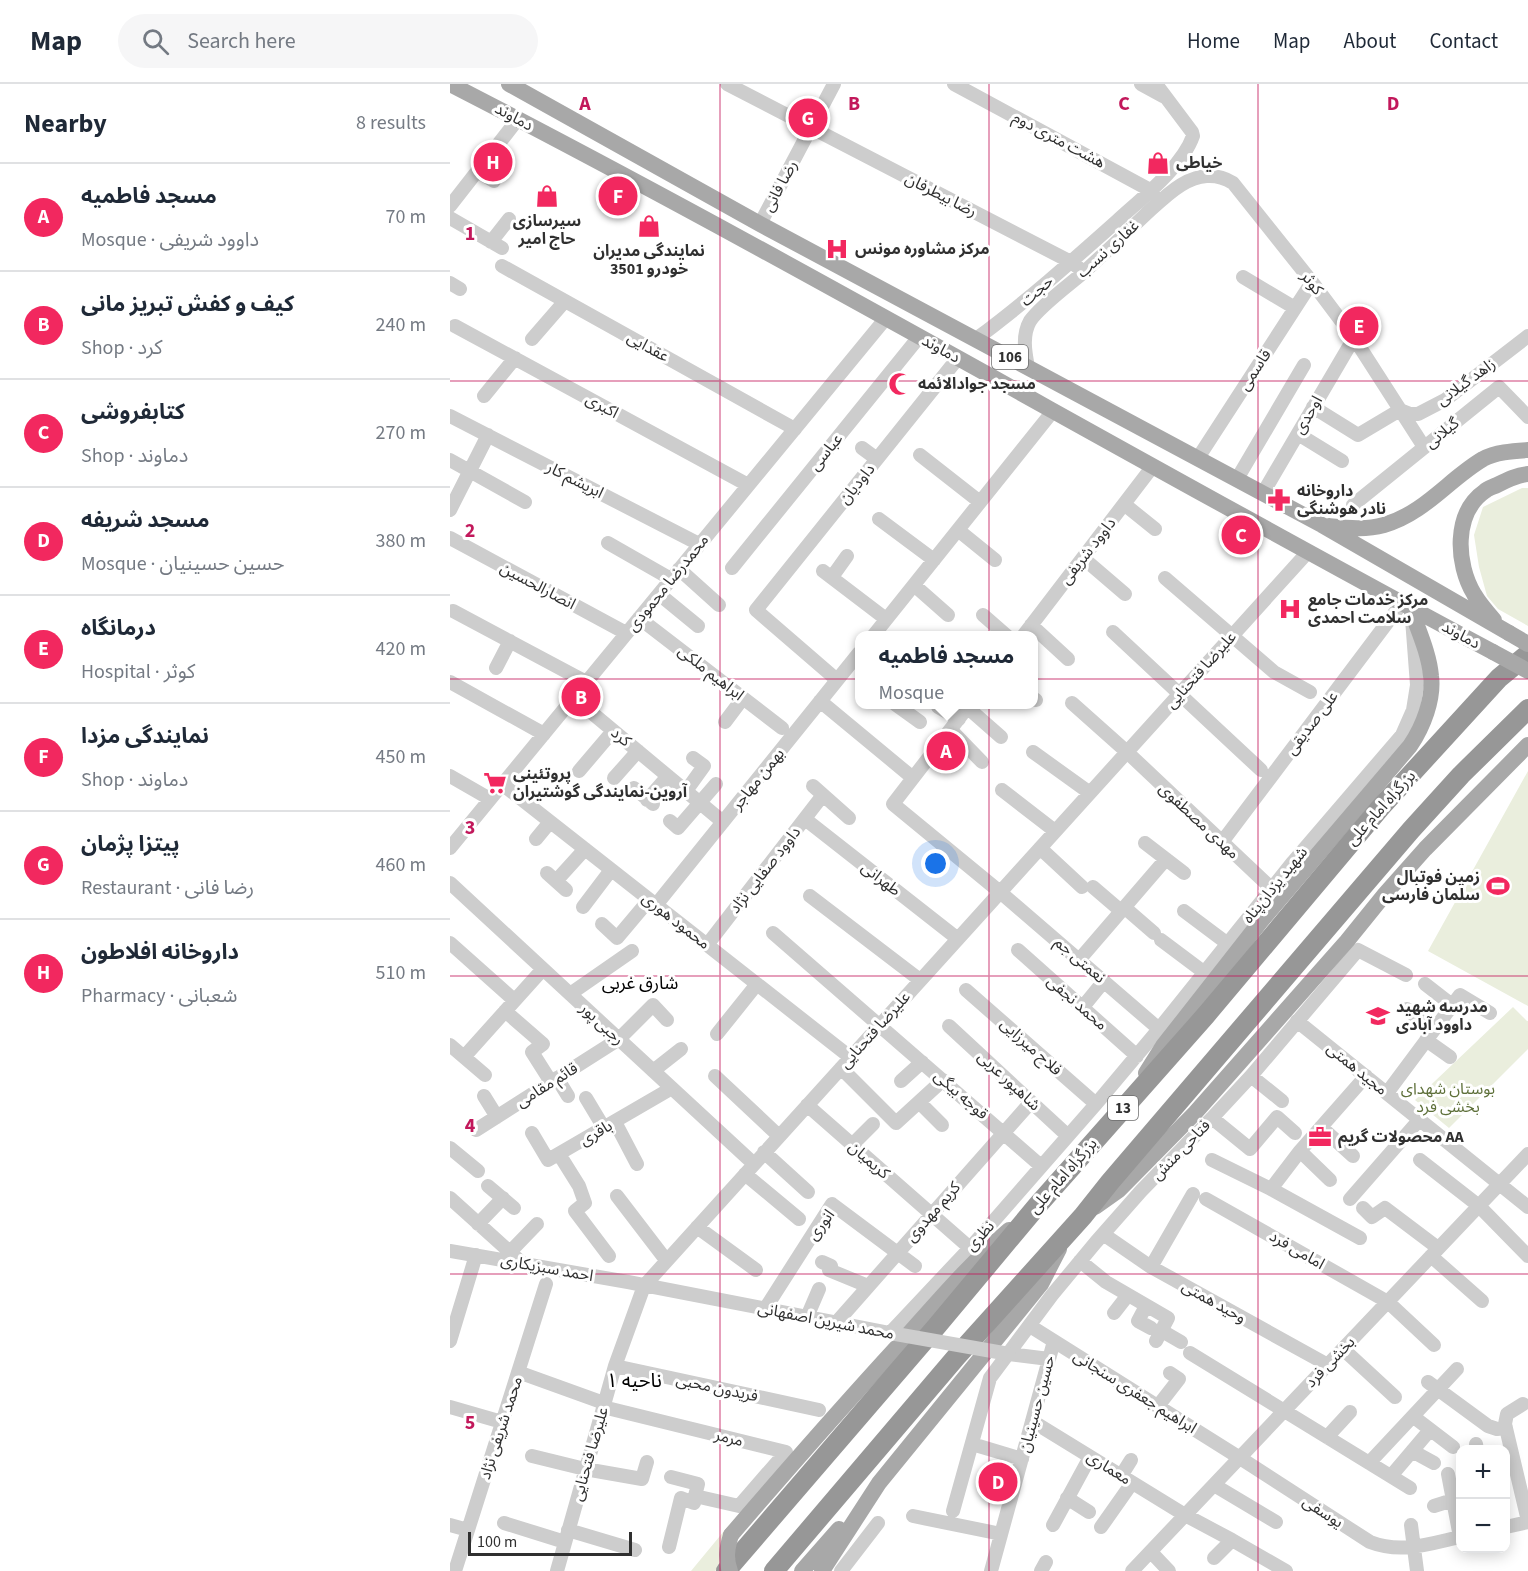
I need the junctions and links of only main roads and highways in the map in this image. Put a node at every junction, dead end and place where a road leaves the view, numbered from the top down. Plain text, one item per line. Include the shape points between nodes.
1 (450, 84) edge
2 (512, 85) edge
3 (1528, 450) edge
4 (1528, 474) edge
5 (1322, 525) junction
6 (1407, 606) junction
7 (1506, 631) junction
8 (1528, 641) edge
9 (1528, 654) edge
10 (1528, 671) edge
11 (1498, 678) junction
12 (1528, 709) edge
13 (1528, 745) edge
14 (1124, 1107) junction
15 (1037, 1206) junction
16 (1083, 1216) junction
17 (1069, 1231) junction
18 (879, 1483) junction
19 (728, 1571) edge
20 (774, 1571) edge
21 (802, 1571) edge
22 (822, 1571) edge

1 - 6 main road, دماوند / 106 via 886,318
2 - 5 main road, دماوند / 106 via 760,224
3 - 5 main road via 1485,458 1424,505 1384,525 1358,529
4 - 7 main road via 1485,491 1463,521 1460,544 1464,570 1484,608
5 - 7 main road, دماوند / 106
6 - 10 main road, دماوند / 106, bridge
6 - 14 main road via 1432,678 1419,733 1254,930 1163,1046
7 - 8 main road, 106, bridge
8 - 11 main road
9 - 11 highway, بزرگراه امام علی / 13
11 - 14 highway, بزرگراه امام علی / 13 via 1380,808
12 - 16 highway, 13 via 1411,830
13 - 16 main road via 1425,849 1195,1113 1119,1190
14 - 15 highway, بزرگراه امام علی / 13
15 - 19 highway, بزرگراه امام علی / 13
15 - 19 main road, bridge via 978,1258 731,1535
16 - 17 highway, 13
17 - 18 main road via 1041,1284
17 - 20 highway, 13
18 - 21 main road
18 - 22 main road

